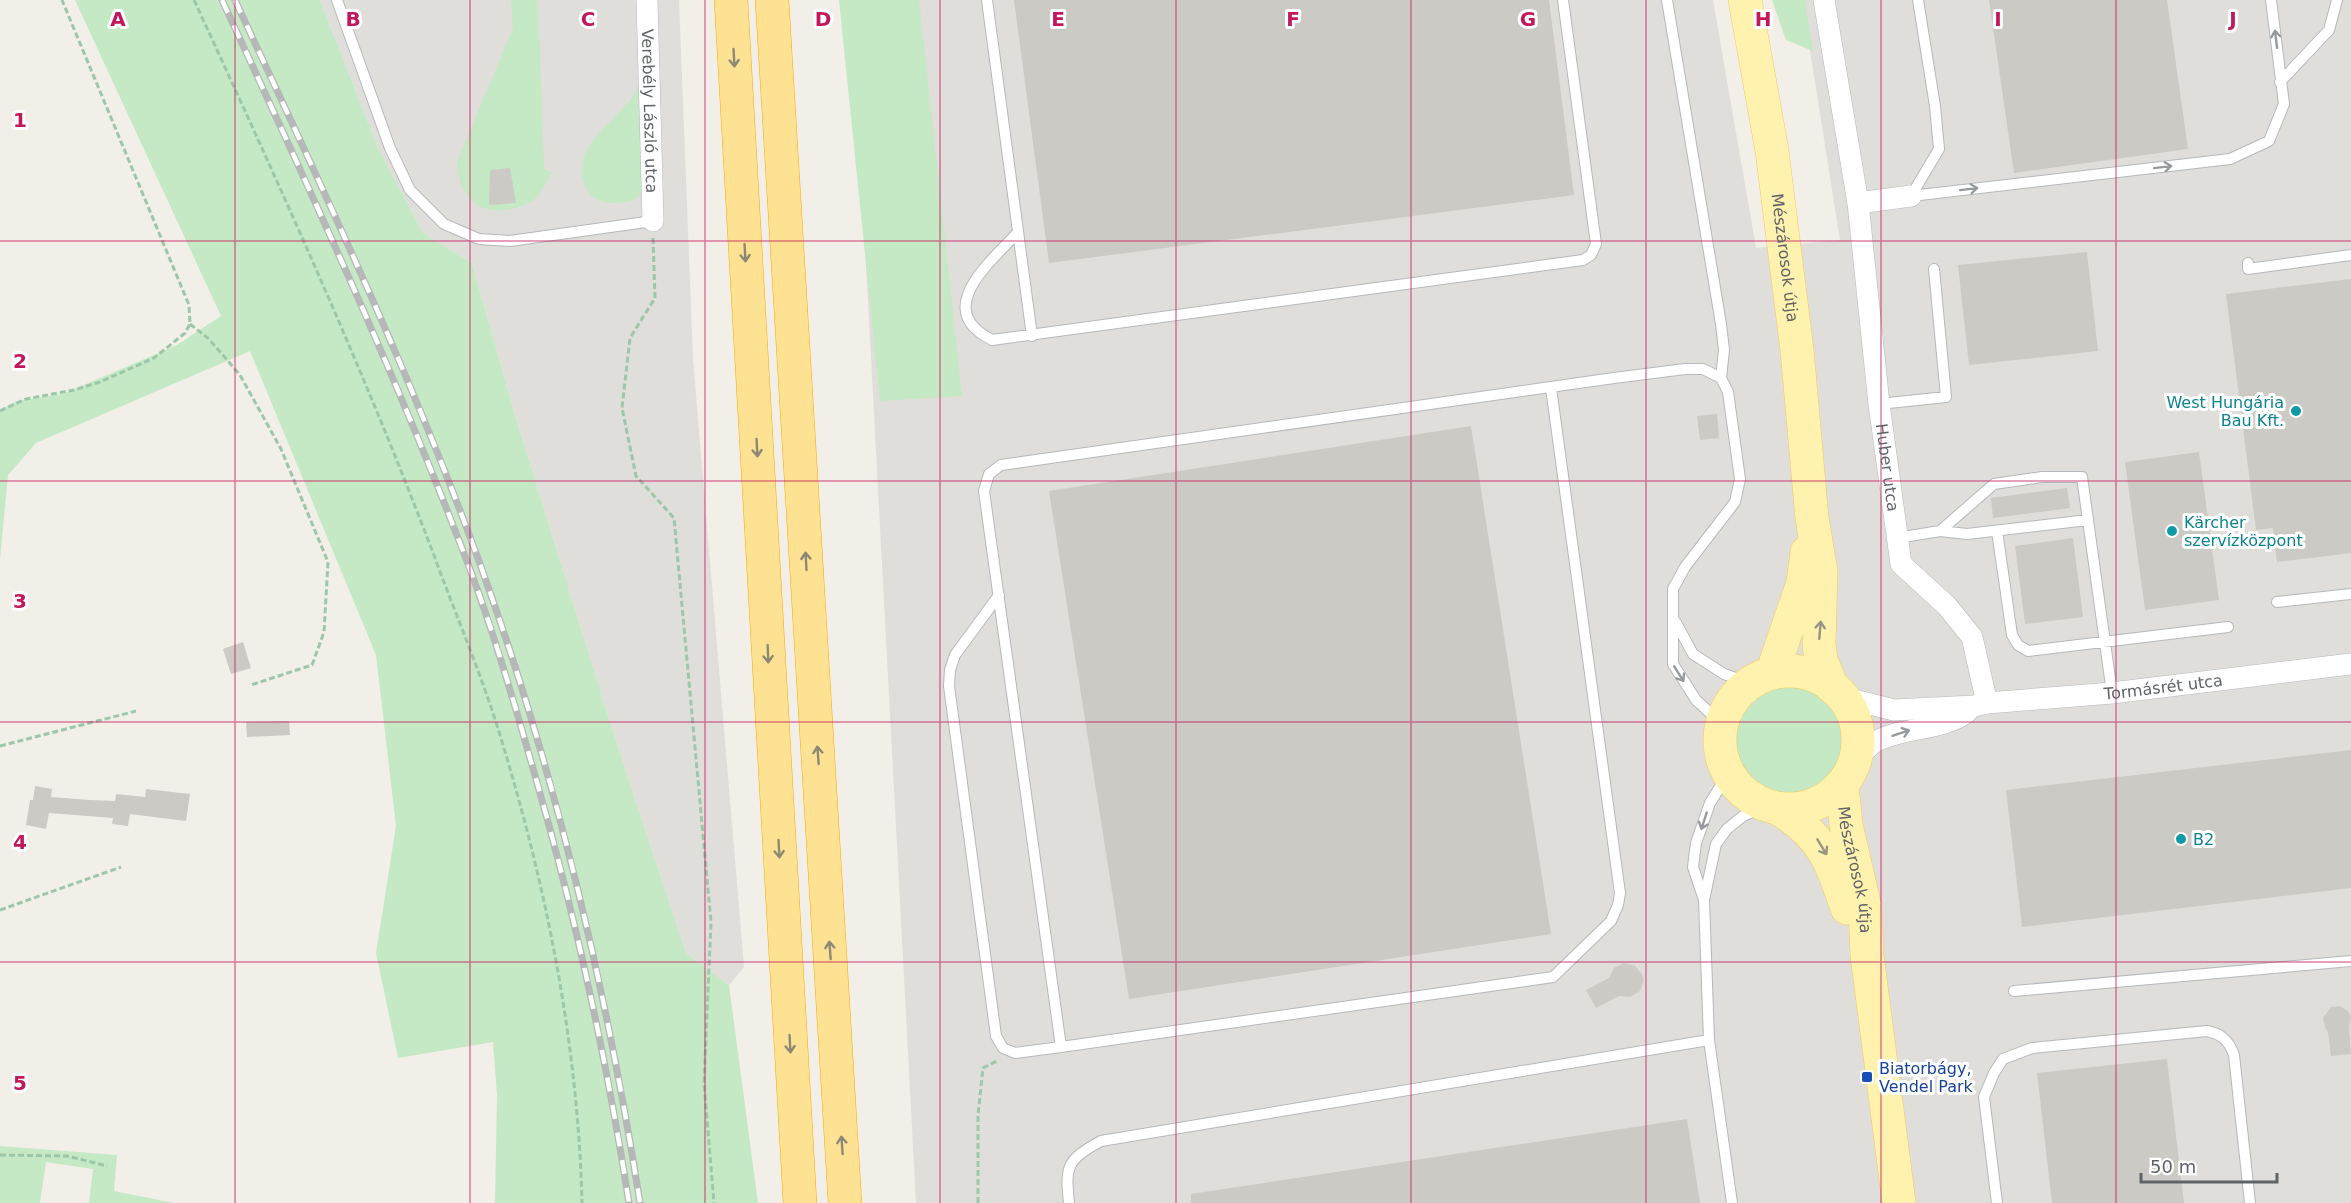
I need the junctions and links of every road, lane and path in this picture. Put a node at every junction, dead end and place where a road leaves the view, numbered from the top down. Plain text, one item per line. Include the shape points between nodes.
1 (62, 0) edge
2 (195, 0) edge
3 (337, 0) edge
4 (647, 0) edge
5 (731, 0) edge
6 (772, 0) edge
7 (987, 0) edge
8 (1563, 0) edge
9 (1667, 0) edge
10 (1745, 0) edge
11 (1824, 0) edge
12 (1918, 0) edge
13 (2271, 0) edge
14 (2337, 0) edge
15 (2280, 82) junction
16 (1911, 196) junction
17 (1857, 203) junction
18 (653, 221) junction
19 (1018, 232) junction
20 (2351, 255) edge
21 (2248, 263) dead end
22 (1934, 269) dead end
23 (190, 324) junction
24 (1032, 336) junction
25 (1721, 378) junction
26 (1551, 388) junction
27 (1879, 404) junction
28 (0, 411) edge
29 (1812, 518) junction
30 (2088, 520) junction
31 (1940, 531) junction
32 (1997, 531) junction
33 (1897, 538) junction
34 (2351, 594) edge
35 (999, 595) junction
36 (2277, 602) dead end
37 (1673, 617) junction
38 (2228, 627) dead end
39 (2106, 641) junction
40 (2351, 664) edge
41 (1761, 678) junction
42 (251, 685) dead end
43 (1837, 692) junction
44 (2112, 693) junction
45 (1981, 705) junction
46 (136, 711) dead end
47 (1722, 724) junction
48 (0, 746) edge
49 (1725, 767) junction
50 (1847, 774) junction
51 (1773, 807) junction
52 (121, 867) dead end
53 (1704, 900) junction
54 (0, 910) edge
55 (1867, 955) junction
56 (2351, 961) edge
57 (2014, 991) dead end
58 (1709, 1040) junction
59 (1061, 1047) junction
60 (1015, 1053) junction
61 (0, 1155) edge
62 (107, 1166) dead end
63 (582, 1203) edge
64 (714, 1203) edge
65 (800, 1203) edge
66 (845, 1203) edge
67 (978, 1203) edge
68 (1070, 1203) edge
69 (1732, 1203) edge
70 (1899, 1203) edge
71 (1997, 1203) edge
72 (2250, 1203) edge

1 - 23 path via 189,305
2 - 63 path via 323,281 403,473 498,729 533,846 561,989 576,1093
3 - 18 lane via 405,180 444,225 479,239 510,241
4 - 18 street, Verebély László utca
5 -> 65 highway
66 -> 6 highway
7 - 19 lane
8 - 24 lane via 1596,244 1591,255 1583,260
9 - 25 lane via 1721,324
10 - 29 main road, Mészárosok útja via 1772,151 1797,350
11 - 17 street, Huber utca
12 - 16 lane via 1939,149
15 -> 13 lane
14 - 15 lane via 2329,30
16 -> 15 lane via 2230,159 2269,141 2284,104
16 - 17 street
17 - 27 street, Huber utca
18 - 64 path via 656,298 630,338 622,408 636,476 674,518 711,922 704,1083
19 - 24 lane
19 - 24 lane via 967,291 965,307 978,333 992,340
20 - 21 lane via 2248,268
22 - 27 lane via 1946,397
23 - 28 path via 185,333 154,358 133,369 74,390 26,399
23 - 42 path via 209,339 240,375 281,449 328,562 324,632 312,665
25 - 26 lane via 1702,369 1685,369
25 - 37 lane via 1728,392 1740,479 1735,502 1673,589
26 - 35 lane via 1000,465 989,474 984,491
26 - 59 lane via 1620,893 1611,921 1553,977
27 - 33 street, Huber utca
29 - 41 main road, Mészárosok útja via 1803,583
43 -> 29 main road, Mészárosok útja via 1821,660 1821,572
30 - 31 lane via 2082,477 2042,477 1994,484
30 - 32 lane
30 - 39 lane
31 - 32 lane
31 - 33 lane
32 - 39 lane via 2012,634 2018,645 2028,651
33 - 45 street, Huber utca via 1901,564 1947,606 1972,637
34 - 36 lane
35 - 59 lane
35 - 60 lane via 955,655 949,686 996,1036 1003,1048
37 - 41 lane via 1693,654 1724,674
37 -> 47 lane via 1673,664 1696,700
38 - 39 lane
39 - 44 lane
40 - 44 street, Tormásrét utca
41 - 43 main road via 1788,671 1803,673
41 - 47 main road, Mészárosok útja via 1732,701
43 - 45 street, Tormásrét utca via 1893,710
43 - 50 main road, Mészárosok útja via 1850,709 1857,736
44 - 45 street, Tormásrét utca
50 -> 45 street via 1875,742 1908,730 1958,720
46 - 48 path
47 - 49 main road, Mészárosok útja
49 - 51 main road, Mészárosok útja via 1742,791
49 -> 53 lane via 1696,843 1693,867
50 - 51 main road, Mészárosok útja via 1829,796 1814,804 1797,809
50 - 55 main road, Mészárosok útja via 1846,825 1865,907
51 - 53 lane via 1743,816 1727,829 1716,844
51 -> 55 main road, Mészárosok útja via 1801,822 1816,838 1835,873
52 - 54 path
53 - 58 lane
55 - 70 main road, Mészárosok útja
56 - 57 lane
58 - 68 lane via 1101,1142 1077,1155 1067,1171
58 - 69 lane
59 - 60 lane
60 - 67 path via 983,1068 978,1115
61 - 62 path via 67,1156
71 - 72 lane via 1984,1097 2003,1059 2032,1048 2207,1031 2225,1038 2234,1055

